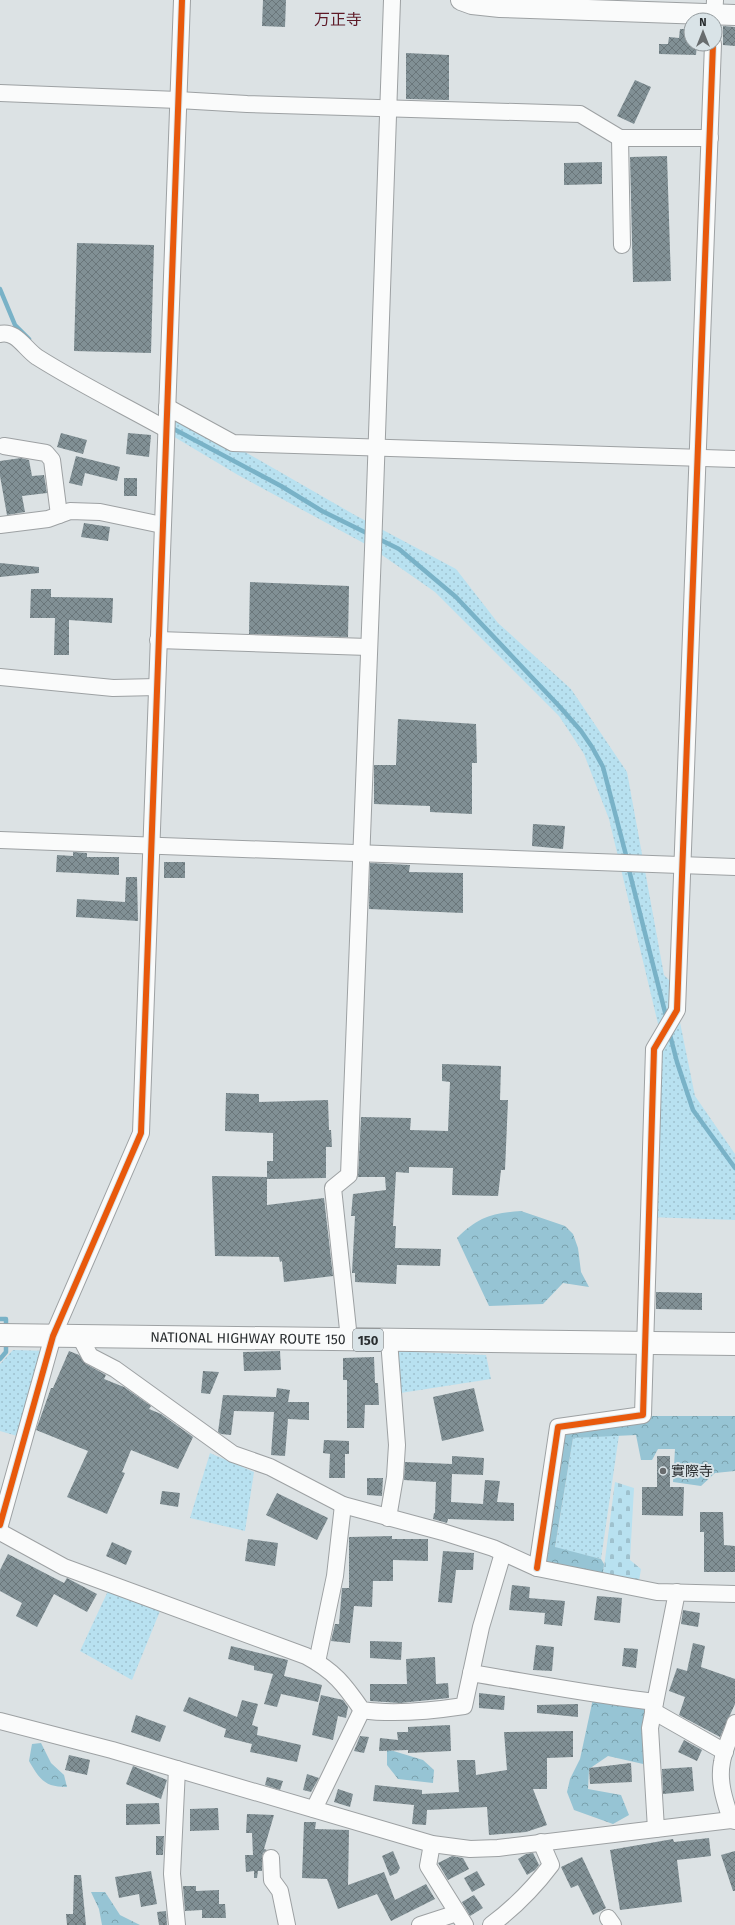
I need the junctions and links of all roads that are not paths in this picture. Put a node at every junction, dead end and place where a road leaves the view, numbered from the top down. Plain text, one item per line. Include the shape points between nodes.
1 (182, 0) edge
2 (392, 0) edge
3 (461, 0) edge
4 (714, 11) edge
5 (735, 15) edge
6 (713, 52) edge
7 (0, 93) edge
8 (178, 100) junction
9 (388, 108) junction
10 (620, 138) junction
11 (710, 138) junction
12 (622, 245) dead end
13 (0, 334) edge
14 (167, 406) junction
15 (166, 429) junction
16 (4, 446) dead end
17 (375, 446) junction
18 (698, 458) junction
19 (735, 459) edge
20 (59, 515) junction
21 (0, 525) edge
22 (162, 525) junction
23 (158, 640) junction
24 (368, 648) junction
25 (0, 677) edge
26 (156, 687) junction
27 (0, 840) edge
28 (151, 844) junction
29 (360, 854) junction
30 (682, 865) junction
31 (735, 867) edge
32 (0, 1335) edge
33 (53, 1336) junction
34 (80, 1337) junction
35 (349, 1339) junction
36 (389, 1340) junction
37 (644, 1343) junction
38 (735, 1344) edge
39 (343, 1505) junction
40 (388, 1518) junction
41 (0, 1525) edge
42 (0, 1532) edge
43 (503, 1553) junction
44 (537, 1568) junction
45 (677, 1592) junction
46 (735, 1594) edge
47 (317, 1662) junction
48 (471, 1674) junction
49 (654, 1707) junction
50 (362, 1710) junction
51 (0, 1721) edge
52 (735, 1723) edge
53 (730, 1746) edge
54 (177, 1769) junction
55 (314, 1809) junction
56 (733, 1821) edge
57 (656, 1829) junction
58 (541, 1842) junction
59 (432, 1844) junction
60 (271, 1858) dead end
61 (461, 1919) edge
62 (177, 1925) edge
63 (287, 1925) edge
64 (420, 1925) edge
65 (491, 1925) edge

1 - 8 street
2 - 9 street
3 - 4 street via 500,7
4 - 5 street
6 - 11 street
7 - 8 street
8 - 9 street
8 - 14 street
9 - 10 street via 580,114
9 - 17 street
10 - 11 street
10 - 12 street
11 - 18 street
13 - 15 street via 13,335 35,356
14 - 15 street
14 - 17 street via 233,443
15 - 22 street
16 - 20 street via 46,453 52,460
17 - 18 street
17 - 24 street
18 - 19 street
18 - 30 street
20 - 21 street via 48,519
20 - 22 street via 70,511 100,512
22 - 23 street
23 - 24 street
23 - 26 street
24 - 29 street
25 - 26 street via 113,688
26 - 28 street
27 - 28 street
28 - 29 street
28 - 33 street via 141,1133
29 - 30 street
29 - 35 street via 349,1175 333,1188
30 - 31 street
30 - 37 street via 677,1010 654,1049
32 - 33 highway, NATIONAL HIGHWAY ROUTE 150 / 150
33 - 34 highway, NATIONAL HIGHWAY ROUTE 150 / 150
33 - 41 street
34 - 35 highway, NATIONAL HIGHWAY ROUTE 150 / 150
34 - 39 street via 90,1356 115,1369 233,1454 270,1467
35 - 36 highway, NATIONAL HIGHWAY ROUTE 150 / 150
36 - 37 highway, NATIONAL HIGHWAY ROUTE 150 / 150
36 - 40 street via 397,1445
37 - 38 highway, NATIONAL HIGHWAY ROUTE 150 / 150
37 - 44 street via 642,1415 558,1427
39 - 40 street
39 - 47 street via 335,1576
40 - 43 street via 442,1532
42 - 47 street via 64,1566
43 - 44 street
43 - 48 street via 481,1626
44 - 45 street via 657,1592
45 - 46 street
45 - 49 street
47 - 50 street via 344,1683
48 - 49 street via 560,1687
48 - 50 street via 464,1706 432,1711
49 - 53 street
49 - 57 street via 650,1728
50 - 55 street
51 - 54 street
52 - 53 street
53 - 56 street via 722,1761 721,1788
54 - 55 street
54 - 62 street via 172,1874
55 - 59 street
56 - 57 street
57 - 58 street
58 - 59 street via 470,1849
58 - 65 street via 551,1865 534,1888 512,1910
59 - 61 street via 428,1866
60 - 63 street via 272,1880 280,1891
61 - 64 street

